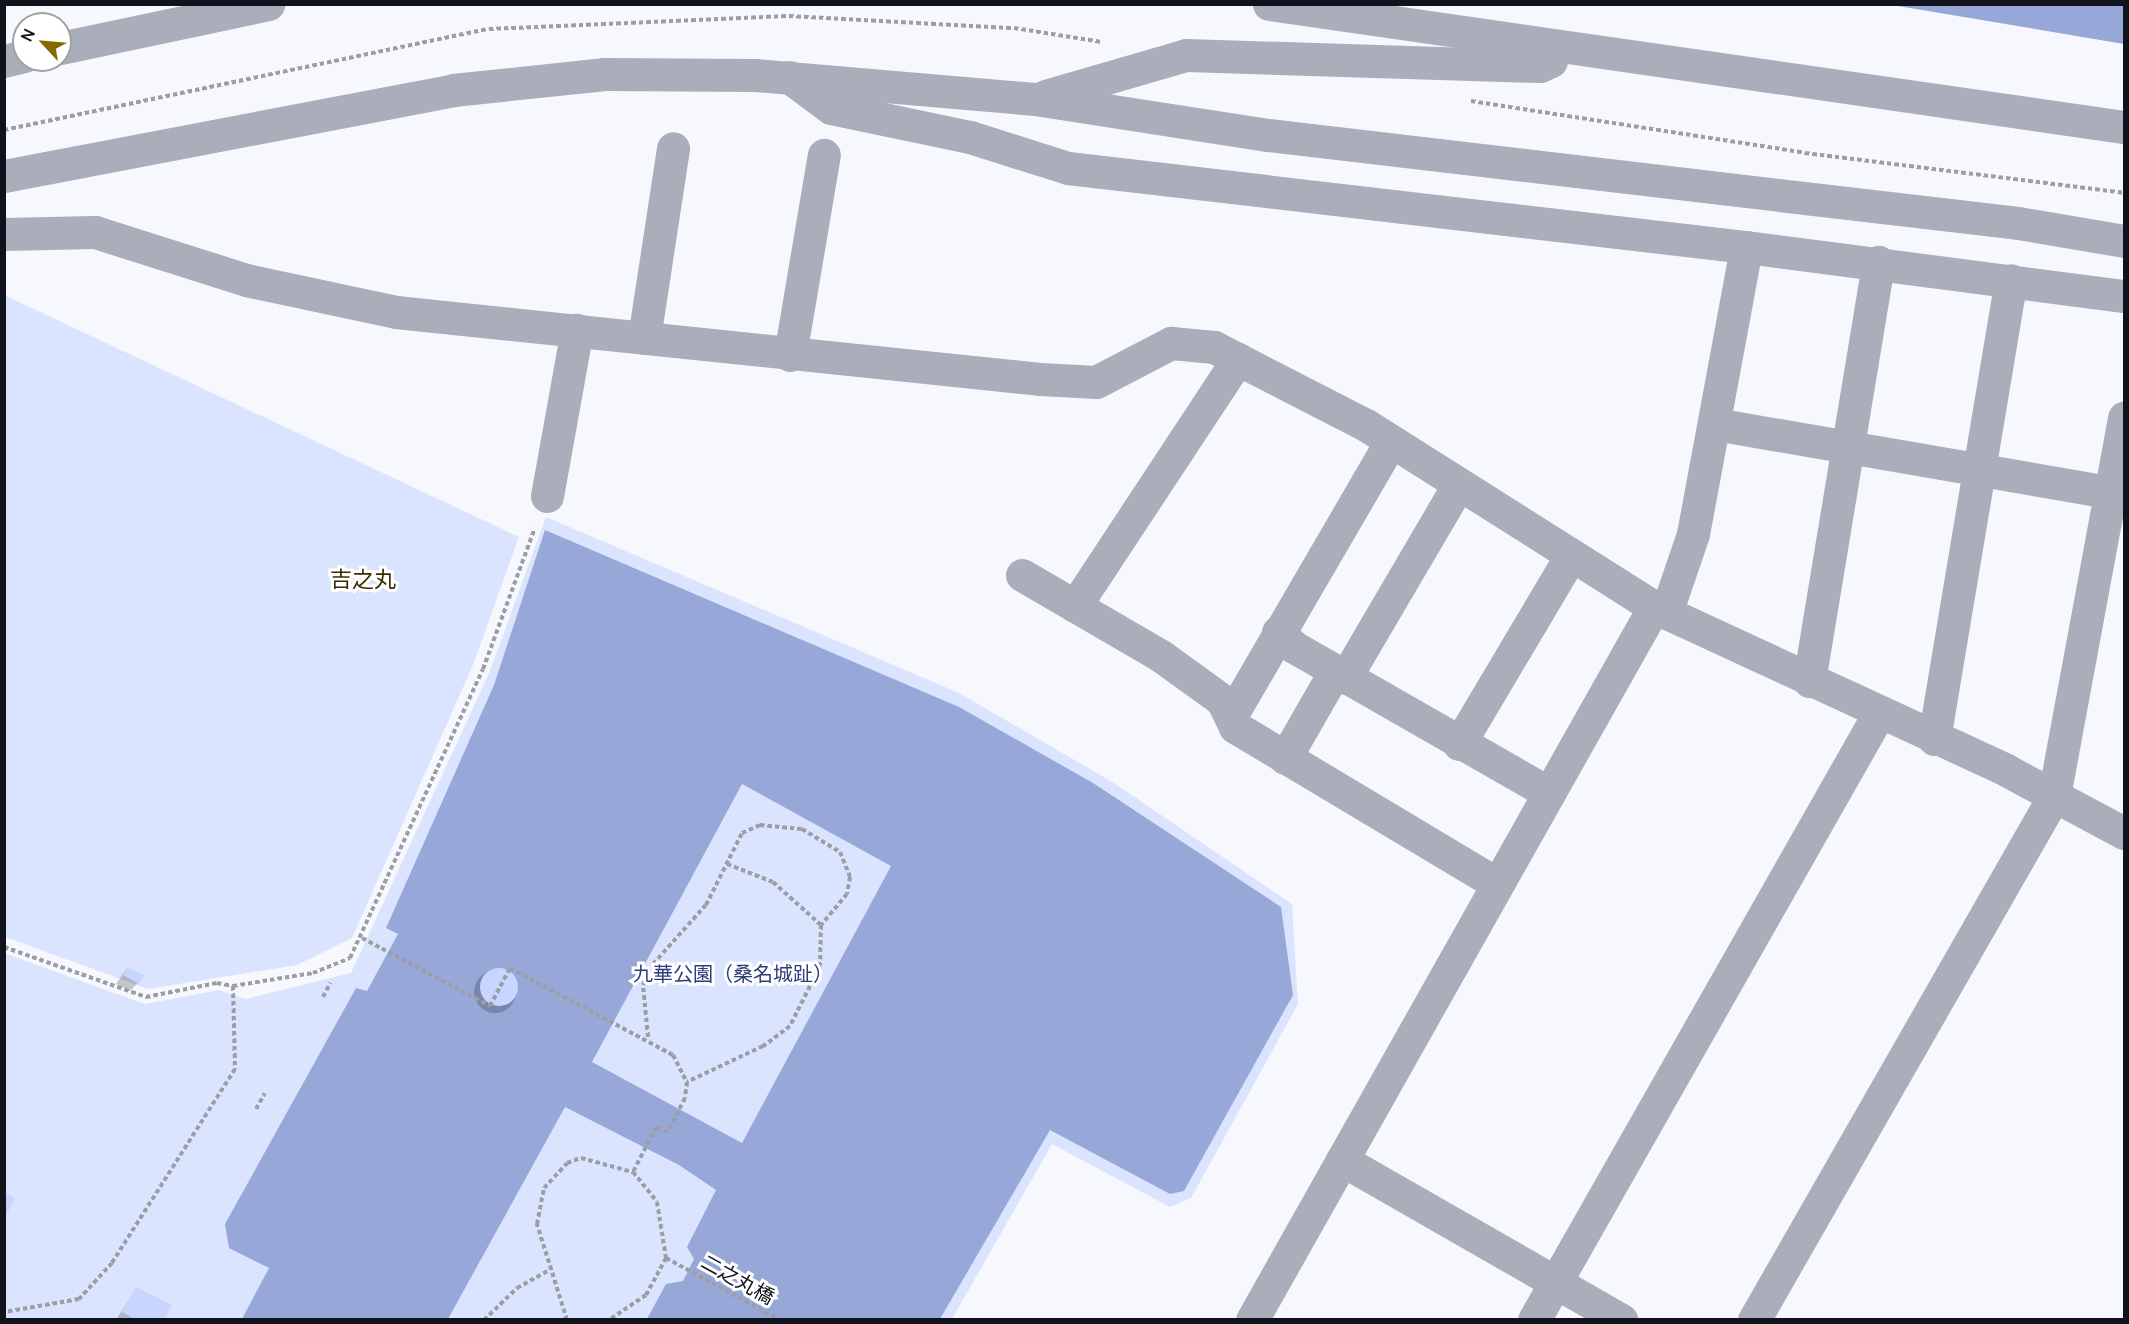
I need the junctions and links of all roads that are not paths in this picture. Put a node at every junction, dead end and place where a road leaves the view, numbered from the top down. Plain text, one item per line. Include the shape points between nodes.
1 (268, 4) edge
2 (1269, 4) edge
3 (72, 45) edge
4 (1568, 52) junction
5 (789, 77) junction
6 (1035, 99) junction
7 (2124, 127) edge
8 (673, 148) dead end
9 (824, 155) dead end
10 (4, 176) edge
11 (4, 234) edge
12 (2124, 241) edge
13 (1746, 247) junction
14 (1878, 262) junction
15 (2011, 280) junction
16 (2124, 297) edge
17 (578, 330) junction
18 (644, 338) junction
19 (790, 356) junction
20 (1238, 359) junction
21 (2124, 417) edge
22 (1715, 424) junction
23 (1391, 441) junction
24 (1851, 447) junction
25 (1978, 469) junction
26 (1459, 484) junction
27 (2118, 494) edge
28 (547, 496) road end
29 (1571, 555) junction
30 (1022, 575) dead end
31 (1075, 606) junction
32 (1660, 610) junction
33 (1278, 632) junction
34 (1340, 674) junction
35 (1809, 681) junction
36 (1878, 715) junction
37 (1231, 716) junction
38 (1934, 739) junction
39 (1459, 744) junction
40 (1285, 758) junction
41 (1549, 793) junction
42 (2054, 796) junction
43 (2124, 833) edge
44 (1497, 884) junction
45 (1342, 1160) junction
46 (1556, 1281) junction
47 (1252, 1320) edge
48 (1534, 1320) edge
49 (1622, 1320) edge
50 (1754, 1320) edge

1 - 3 street
2 - 4 street
4 - 6 street via 1540,66 1186,55
4 - 7 street via 1854,86
5 - 6 street
5 - 10 street via 605,74 453,90
5 - 13 street via 831,108 970,137 1068,168
6 - 12 street via 1268,135 2018,223
8 - 18 street
9 - 19 street
11 - 17 street via 95,232 246,280 396,312
13 - 14 street
13 - 22 street
14 - 15 street
14 - 24 street
15 - 16 street
15 - 25 street
17 - 18 street
17 - 28 street
18 - 19 street
19 - 20 street via 1096,382 1171,343 1214,347
20 - 23 street
20 - 31 street
21 - 27 street
22 - 24 street
22 - 32 street via 1693,534
23 - 26 street
23 - 33 street
24 - 25 street
24 - 35 street
25 - 27 street
25 - 38 street
26 - 29 street
26 - 34 street
27 - 42 street
29 - 32 street
29 - 39 street
30 - 31 street
31 - 37 street via 1161,656 1222,700
32 - 35 street
32 - 41 street
33 - 34 street
33 - 37 street
34 - 39 street
34 - 40 street
35 - 36 street
36 - 38 street
36 - 46 street
37 - 40 street via 1235,727
38 - 42 street
39 - 41 street
40 - 44 street
41 - 44 street
42 - 43 street
42 - 50 street
44 - 45 street
45 - 46 street
45 - 47 street
46 - 48 street
46 - 49 street

